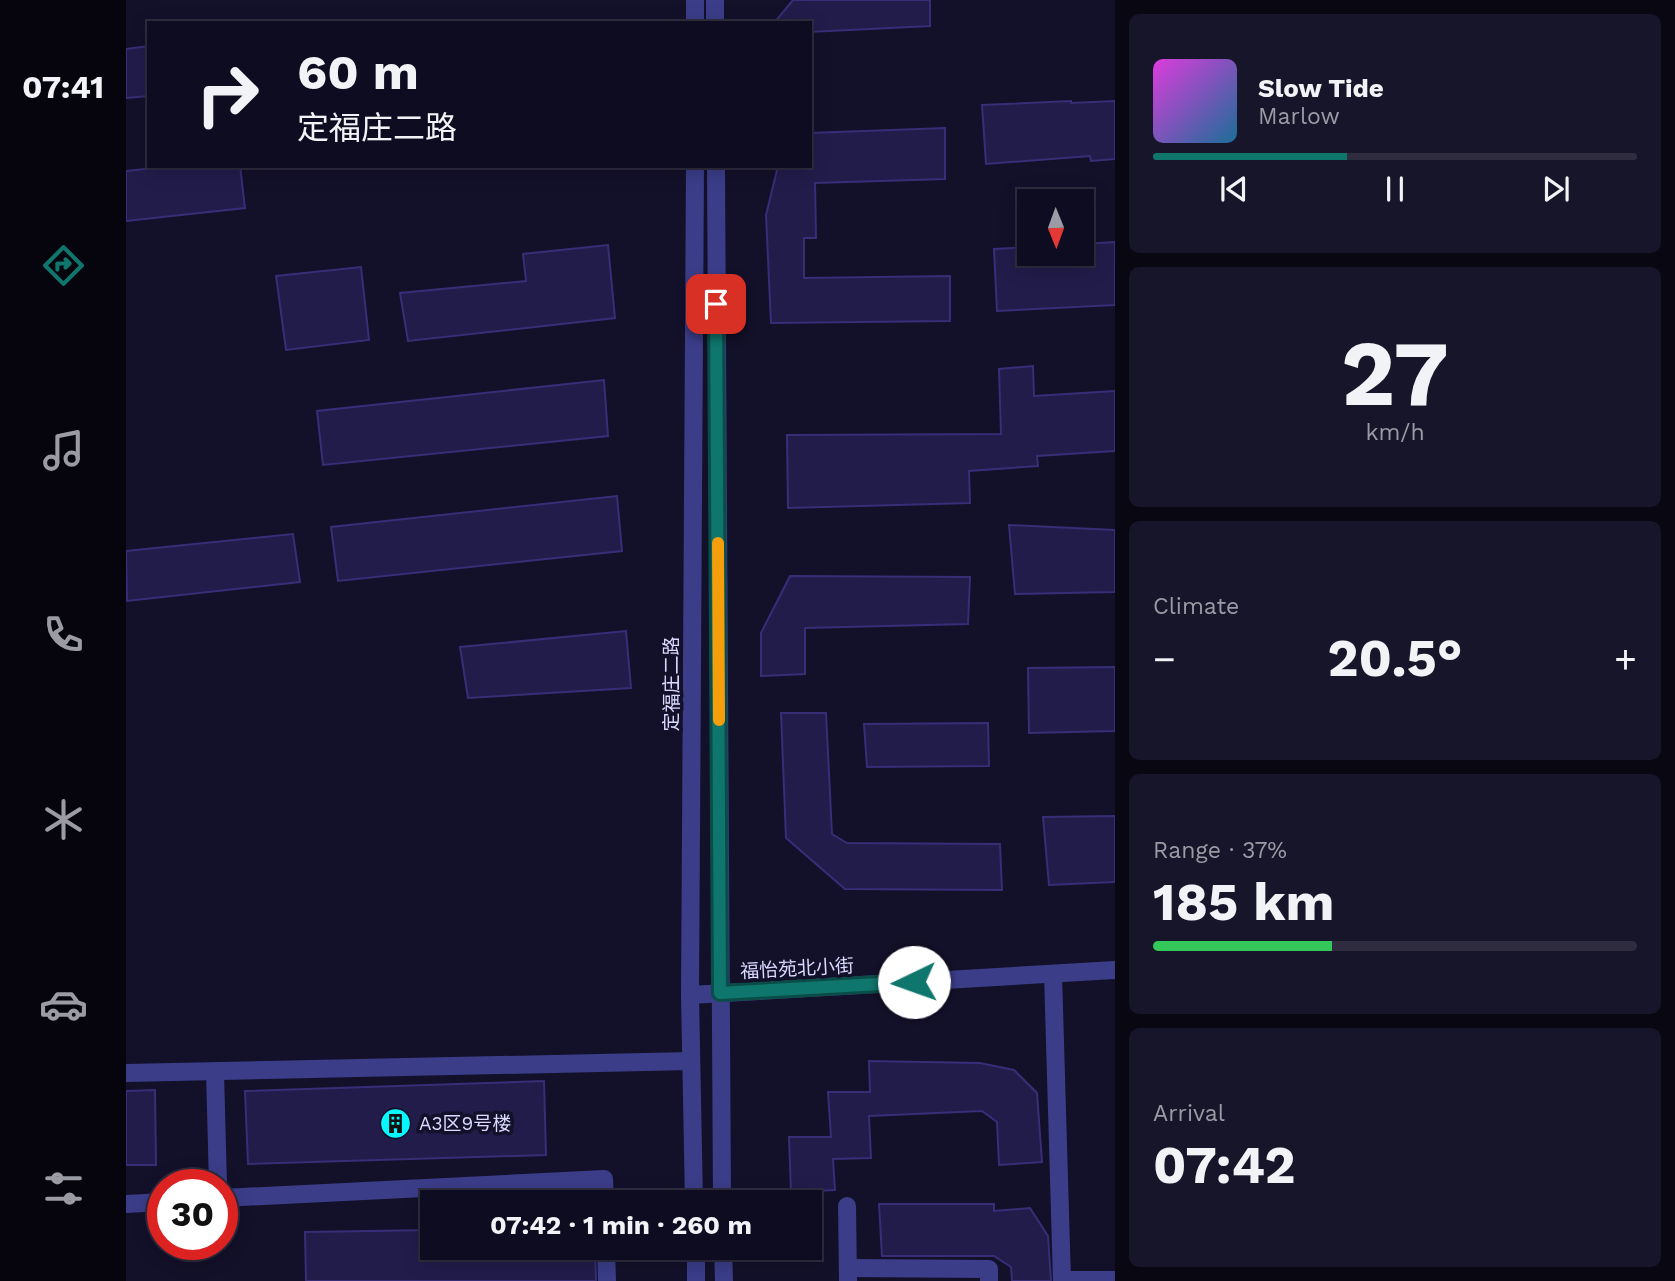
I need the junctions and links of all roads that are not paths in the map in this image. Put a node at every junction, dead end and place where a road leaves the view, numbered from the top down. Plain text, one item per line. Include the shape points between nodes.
1 (695, 0) edge
2 (715, 0) edge
3 (695, 21) edge
4 (715, 21) edge
5 (695, 168) edge
6 (716, 168) edge
7 (1115, 970) edge
8 (1053, 974) junction
9 (720, 993) junction
10 (690, 995) junction
11 (691, 1061) junction
12 (215, 1072) junction
13 (126, 1073) edge
14 (218, 1169) edge
15 (604, 1190) edge
16 (694, 1190) edge
17 (722, 1190) edge
18 (238, 1197) edge
19 (147, 1203) edge
20 (126, 1204) edge
21 (847, 1206) dead end
22 (606, 1260) edge
23 (696, 1260) edge
24 (723, 1260) edge
25 (848, 1274) edge
26 (1062, 1280) edge
27 (1115, 1280) edge
28 (607, 1281) edge
29 (696, 1281) edge
30 (724, 1281) edge
31 (989, 1281) edge

1 - 3 street
2 - 4 street
5 - 10 street, 定福庄二路
6 - 9 street
7 - 8 street, 福怡苑北小街
8 - 9 street, 福怡苑北小街
8 - 26 street
9 - 10 street, 福怡苑北小街
9 - 17 street
10 - 11 street, 定福庄二路
11 - 12 street
11 - 16 street, 定福庄二路
12 - 13 street
12 - 14 street
15 - 18 street via 604,1179
19 - 20 street
21 - 25 street
22 - 28 street
23 - 29 street
24 - 30 street
25 - 31 street via 989,1269
26 - 27 street

